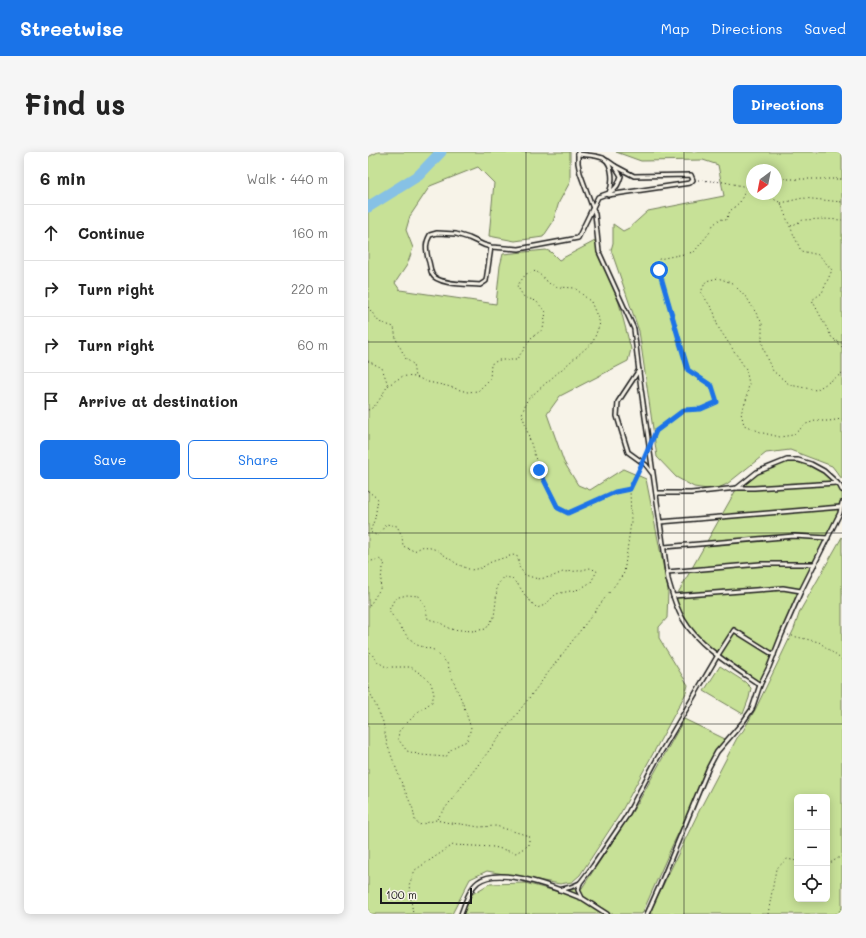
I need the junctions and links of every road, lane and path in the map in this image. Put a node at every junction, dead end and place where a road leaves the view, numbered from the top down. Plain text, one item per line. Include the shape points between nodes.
1 (578, 153) edge
2 (605, 160) junction
3 (615, 166) junction
4 (782, 179) edge
5 (842, 179) edge
6 (693, 180) junction
7 (746, 187) edge
8 (746, 191) edge
9 (609, 193) junction
10 (602, 196) junction
11 (775, 200) edge
12 (842, 202) edge
13 (781, 203) junction
14 (593, 209) junction
15 (842, 220) edge
16 (790, 226) junction
17 (491, 247) junction
18 (368, 307) edge
19 (832, 338) junction
20 (842, 344) edge
21 (842, 347) edge
22 (368, 361) edge
23 (638, 370) junction
24 (842, 373) edge
25 (416, 377) junction
26 (388, 386) junction
27 (368, 410) edge
28 (842, 419) edge
29 (649, 447) junction
30 (643, 462) junction
31 (653, 475) junction
32 (837, 483) junction
33 (737, 488) junction
34 (630, 489) junction
35 (842, 490) edge
36 (368, 491) edge
37 (656, 493) junction
38 (842, 505) edge
39 (660, 522) junction
40 (828, 538) junction
41 (664, 547) junction
42 (368, 562) edge
43 (815, 564) junction
44 (667, 572) junction
45 (801, 591) junction
46 (673, 596) junction
47 (368, 608) edge
48 (782, 634) junction
49 (368, 647) edge
50 (718, 655) junction
51 (774, 656) junction
52 (842, 660) edge
53 (760, 686) junction
54 (368, 688) edge
55 (436, 820) junction
56 (842, 856) edge
57 (794, 860) edge
58 (830, 863) edge
59 (580, 883) junction
60 (559, 890) junction
61 (582, 898) junction
62 (842, 908) edge
63 (413, 914) edge
64 (461, 914) edge
65 (607, 914) edge
66 (647, 914) edge
67 (768, 914) edge
68 (836, 914) edge

1 - 2 lane
1 - 14 lane via 580,173
2 - 3 lane
2 - 9 lane via 612,173
3 - 6 lane via 634,176 691,175
3 - 9 lane via 621,176 616,189
4 - 5 path
6 - 7 path
6 - 10 lane via 690,183
8 - 29 path via 726,220 720,219 694,252 659,259 659,270 688,370 712,386 717,402 701,409 684,410 656,431
9 - 10 lane
10 - 14 lane via 598,197
11 - 13 path
12 - 13 path via 803,198
13 - 16 path
14 - 17 lane via 578,238 518,249
14 - 23 lane via 599,252 634,329
15 - 16 path via 804,220
16 - 19 path via 801,251 819,255 832,270 822,293 812,300
17 - 17 lane via 486,281 480,285 439,280 432,275 426,250 426,241 430,235 456,234
18 - 25 path via 379,322 394,327 396,339 406,358 413,364
19 - 20 path
19 - 21 path
22 - 26 path via 382,368
23 - 29 lane
23 - 30 lane via 618,402 617,416 628,452
24 - 28 path via 816,390 790,385 773,371 767,359 762,342 762,323 747,298 732,283 718,278 706,281 701,292 714,312 718,327 746,369 749,384 741,412 744,425 763,434 780,437 793,435 806,424
25 - 26 path via 403,376
25 - 34 path via 467,392 478,391 490,380 491,364 499,360 516,360 531,338 543,329 546,312 536,301 524,297 517,286 526,274 536,271 550,284 575,288 591,302 600,323 593,342 527,400 522,414 526,429 539,470 558,508 568,513 615,492
26 - 27 path via 380,399
29 - 31 lane
30 - 31 lane
30 - 34 path
31 - 37 lane
32 - 33 lane
32 - 33 lane via 813,465 798,460 787,460 757,472
32 - 35 lane
33 - 37 lane via 691,493
34 - 55 path via 631,522 624,572
36 - 49 path via 378,499 370,532 378,536 386,524 397,526 403,546 414,551 424,546 437,550 471,570 513,555 518,557 519,567 526,575 538,579 590,568 597,571 591,582 580,590 556,594 544,605 536,608 511,578 503,577 497,586 494,617 486,629 472,631 450,629 428,620 425,606 419,596 395,598 389,610 395,620 417,645 434,650 446,663 467,713 471,728 467,741 451,749 446,757 407,751 398,739 399,731 432,702 434,694 431,683 411,667 386,667 378,662
37 - 39 lane
38 - 39 lane
38 - 40 lane
39 - 41 lane
40 - 41 lane via 794,536
40 - 43 lane
41 - 44 lane
42 - 47 path via 379,559 385,563 380,589
43 - 44 lane via 761,564
43 - 45 lane
44 - 46 lane
45 - 46 lane via 783,588
45 - 48 lane
46 - 50 lane via 683,620 709,649
48 - 51 lane
48 - 52 path via 818,642
50 - 51 lane via 734,630
50 - 53 lane
50 - 59 lane via 626,817
51 - 53 lane
53 - 66 lane via 752,709 717,752 709,767
54 - 55 path via 383,722 387,744 415,820 419,825
55 - 63 path via 479,827 496,826 529,836 528,845 516,852 494,847 453,845 415,870 409,885
56 - 58 path
57 - 67 path via 787,859 776,869
59 - 60 lane
59 - 61 lane via 578,890
60 - 61 lane
60 - 64 lane via 514,877 488,878 479,881 474,887
61 - 65 lane
62 - 68 path

